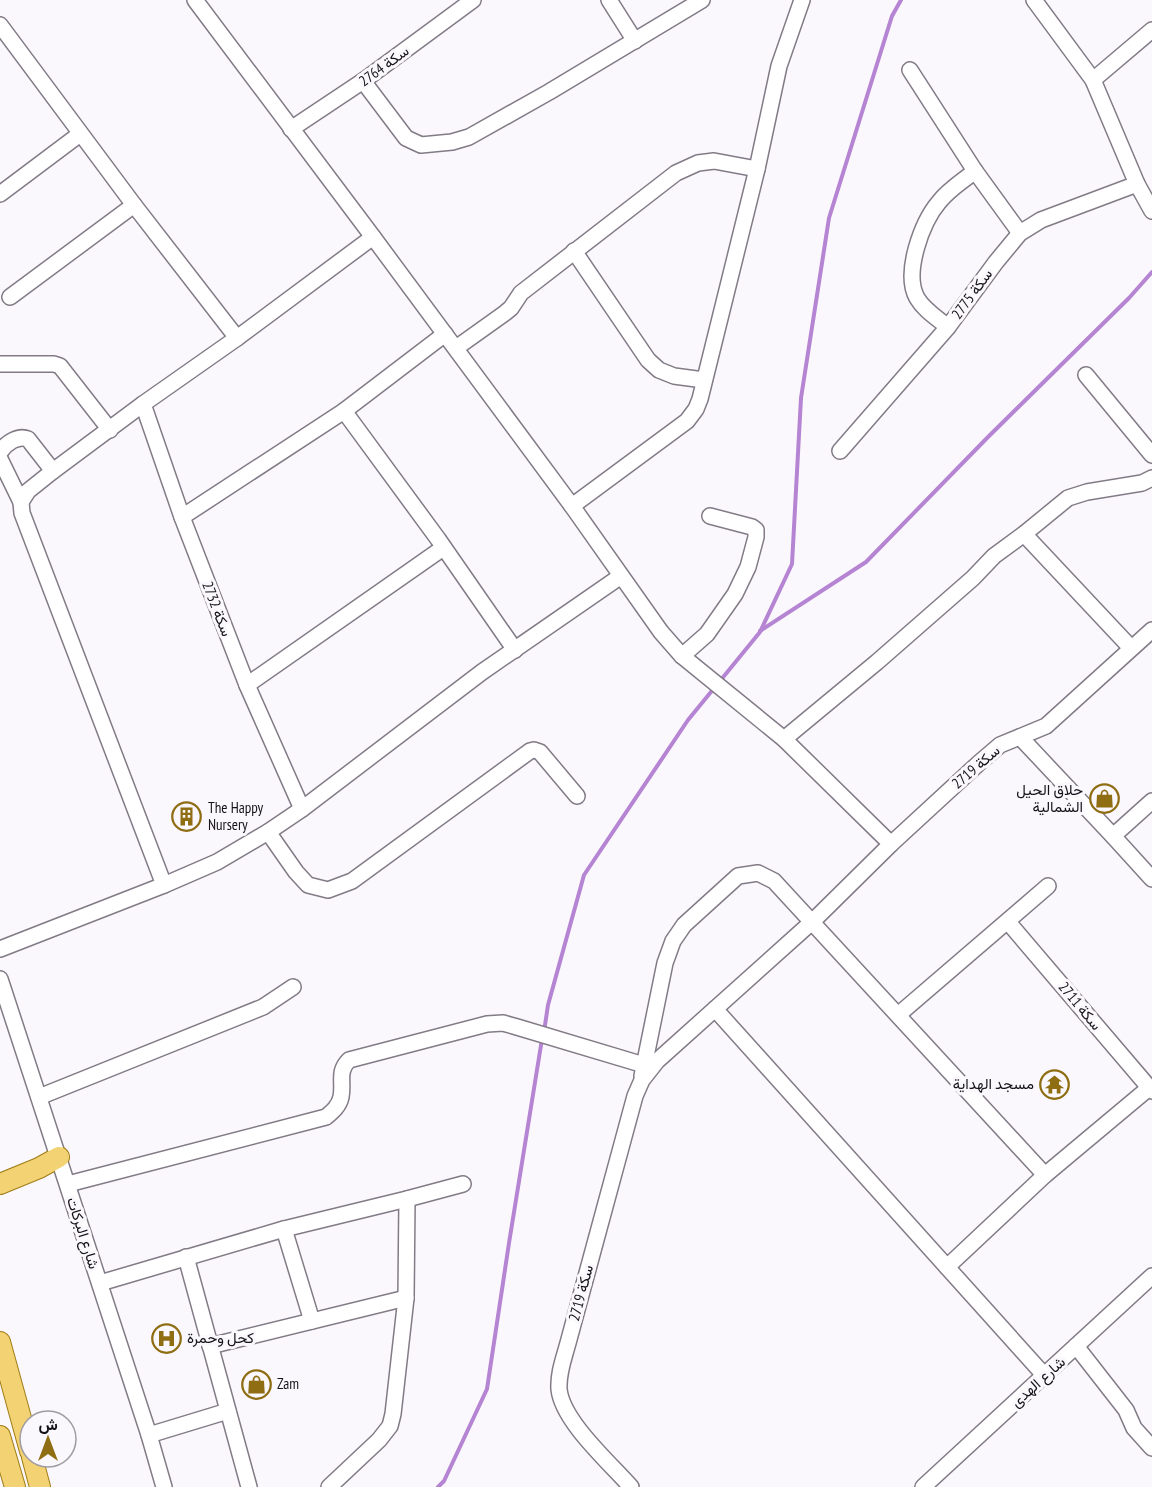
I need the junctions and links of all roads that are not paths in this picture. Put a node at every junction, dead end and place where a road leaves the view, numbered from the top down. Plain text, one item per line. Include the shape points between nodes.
1 (195, 0) edge
2 (474, 0) edge
3 (609, 0) edge
4 (702, 0) edge
5 (802, 0) edge
6 (1034, 0) edge
7 (0, 26) edge
8 (1152, 30) edge
9 (635, 41) junction
10 (910, 70) dead end
11 (1093, 80) junction
12 (363, 81) junction
13 (291, 129) junction
14 (80, 134) junction
15 (757, 169) junction
16 (975, 171) junction
17 (1137, 184) junction
18 (0, 194) edge
19 (134, 205) junction
20 (1152, 211) edge
21 (1020, 233) junction
22 (373, 237) junction
23 (574, 251) junction
24 (10, 297) dead end
25 (948, 327) junction
26 (446, 334) junction
27 (237, 338) junction
28 (456, 348) junction
29 (0, 364) edge
30 (1086, 375) dead end
31 (704, 380) junction
32 (143, 404) junction
33 (344, 411) junction
34 (110, 430) junction
35 (840, 451) dead end
36 (0, 452) edge
37 (1152, 455) edge
38 (0, 459) edge
39 (53, 471) junction
40 (1152, 478) edge
41 (21, 502) junction
42 (572, 506) junction
43 (710, 516) dead end
44 (182, 518) junction
45 (1024, 534) junction
46 (443, 548) junction
47 (621, 576) junction
48 (1152, 630) edge
49 (1131, 648) junction
50 (515, 650) junction
51 (682, 656) junction
52 (247, 685) junction
53 (1020, 738) junction
54 (784, 739) junction
55 (577, 796) dead end
56 (1152, 801) edge
57 (302, 808) junction
58 (268, 832) junction
59 (1113, 836) junction
60 (891, 844) junction
61 (1152, 879) edge
62 (164, 885) junction
63 (1048, 886) dead end
64 (813, 921) junction
65 (1008, 922) junction
66 (0, 949) edge
67 (0, 979) edge
68 (293, 987) dead end
69 (715, 1010) junction
70 (898, 1015) junction
71 (643, 1072) junction
72 (1150, 1090) edge
73 (39, 1097) junction
74 (59, 1157) junction
75 (1045, 1175) junction
76 (4, 1183) edge
77 (68, 1184) junction
78 (463, 1184) dead end
79 (407, 1199) junction
80 (284, 1229) junction
81 (186, 1257) junction
82 (947, 1267) junction
83 (1152, 1276) edge
84 (100, 1283) junction
85 (406, 1299) junction
86 (312, 1321) junction
87 (0, 1342) edge
88 (210, 1346) junction
89 (1076, 1346) junction
90 (1044, 1375) junction
91 (18, 1409) edge
92 (228, 1411) junction
93 (0, 1436) edge
94 (149, 1436) junction
95 (1152, 1449) edge
96 (35, 1469) edge
97 (15, 1487) edge
98 (40, 1487) edge
99 (164, 1487) edge
100 (249, 1487) edge
101 (329, 1487) edge
102 (632, 1487) edge
103 (923, 1487) edge

1 - 13 street
2 - 12 street, سكة 2764
3 - 9 street
4 - 9 street
5 - 15 street via 779,66
6 - 11 street
7 - 14 street
8 - 11 street
9 - 12 street via 469,137 443,143 421,145 406,138
10 - 16 street
11 - 17 street
12 - 13 street, سكة 2764
13 - 22 street
14 - 18 street
14 - 19 street
15 - 23 street via 714,161 698,163 676,173
15 - 31 street
16 - 21 street
16 - 25 street via 938,203 914,257 912,279 916,296 924,308
17 - 20 street
17 - 21 street, سكة 2775 via 1041,220
19 - 24 street
19 - 27 street
21 - 25 street, سكة 2775
22 - 26 street
22 - 27 street
23 - 28 street via 521,293 505,313
23 - 31 street via 648,360 674,376
25 - 35 street, سكة 2775
26 - 28 street
26 - 33 street
27 - 32 street
28 - 42 street
29 - 34 street via 60,366
30 - 37 street
31 - 42 street via 696,409 687,421
32 - 34 street
32 - 44 street, سكة 2732
33 - 44 street
33 - 46 street
34 - 39 street
36 - 39 street via 23,437
38 - 41 street
39 - 41 street via 28,490
40 - 45 street via 1068,498
41 - 62 street
42 - 47 street
43 - 51 street via 752,527 756,537 735,594 706,634
44 - 52 street, سكة 2732
45 - 49 street
45 - 54 street
46 - 50 street
46 - 52 street
47 - 50 street
47 - 51 street
48 - 49 street, سكة 2719
49 - 53 street, سكة 2719 via 1046,726
50 - 57 street
51 - 54 street
52 - 57 street, سكة 2732
53 - 59 street
53 - 60 street, سكة 2719 via 1000,745
54 - 60 street
55 - 58 street via 540,752 530,751 352,881 328,890 308,885
56 - 59 street
57 - 58 street
58 - 62 street
59 - 61 street
60 - 64 street, سكة 2719
62 - 66 street
63 - 65 street
64 - 69 street, سكة 2719
64 - 70 street, سكة 2719
64 - 71 street, سكة 2719 via 774,881 758,873 738,876 684,925 673,941
65 - 70 street
65 - 72 street, سكة 2711
67 - 73 street, شارع البركات
68 - 73 street via 262,1007
69 - 71 street, سكة 2719
69 - 82 street
70 - 75 street, سكة 2719
71 - 77 street via 517,1027 487,1024 350,1060 342,1071 340,1099 326,1117
71 - 102 street, سكة 2719 via 560,1373 559,1390 574,1424
72 - 75 street
73 - 74 street, شارع البركات
74 - 76 main road
74 - 77 street, شارع البركات
75 - 82 street
77 - 84 street, شارع البركات
78 - 79 street
79 - 80 street
79 - 85 street
80 - 81 street
80 - 86 street
81 - 84 street
81 - 88 street
82 - 90 street
83 - 89 street, شارع الهدى
84 - 94 street, شارع البركات
85 - 86 street
85 - 101 street via 390,1426
86 - 88 street
87 - 91 main road
88 - 92 street
89 - 90 street, شارع الهدى
89 - 95 street
90 - 103 street, شارع الهدى
92 - 94 street
92 - 100 street
93 - 97 main road
94 - 99 street, شارع البركات
96 - 98 main road

